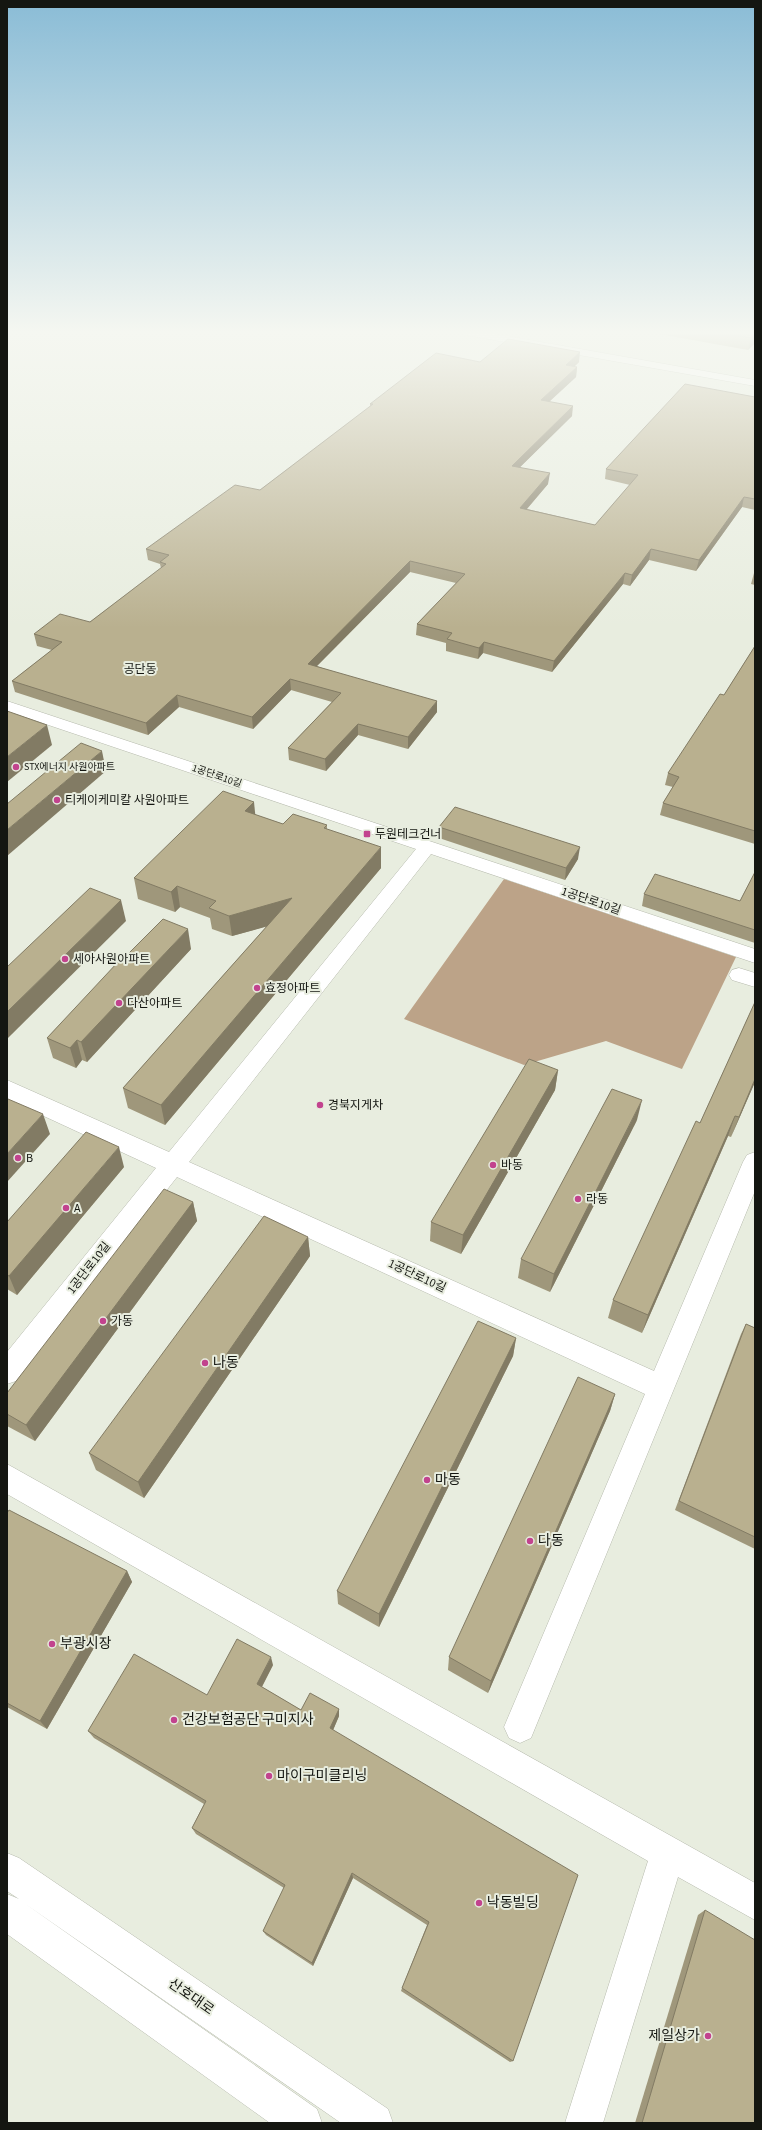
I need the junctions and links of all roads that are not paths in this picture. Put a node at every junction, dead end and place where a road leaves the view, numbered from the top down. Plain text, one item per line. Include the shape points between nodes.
1 (7, 706) edge
2 (428, 846) junction
3 (755, 956) edge
4 (7, 1089) edge
5 (755, 1162) edge
6 (172, 1164) junction
7 (7, 1372) edge
8 (662, 1388) junction
9 (7, 1478) edge
10 (520, 1727) dead end
11 (668, 1853) junction
12 (7, 1870) edge
13 (755, 1902) edge
14 (7, 1912) edge
15 (303, 2123) edge
16 (374, 2123) edge
17 (584, 2123) edge

1 - 2 street, 1공단로10길
2 - 3 street, 1공단로10길
2 - 6 street, 1공단로10길
4 - 6 street, 1공단로10길
5 - 8 street
6 - 7 street, 1공단로10길
6 - 8 street, 1공단로10길
8 - 10 street
9 - 11 street
11 - 13 street
11 - 17 street
12 - 16 street, 산호대로
14 - 15 street

